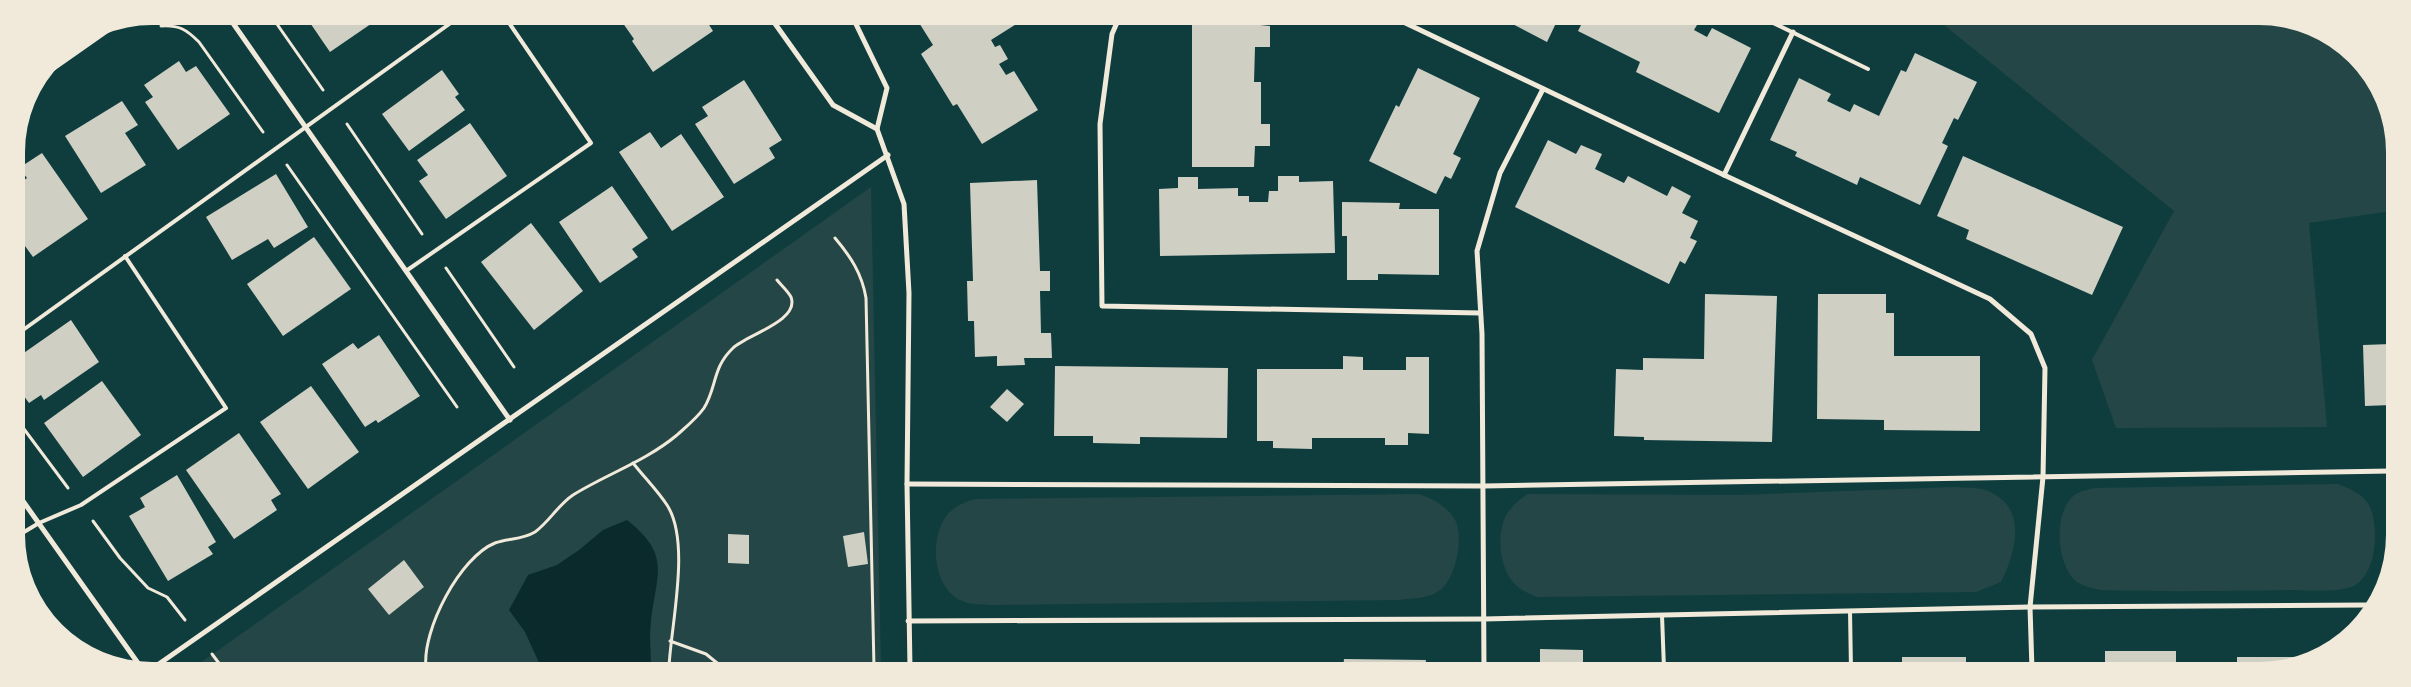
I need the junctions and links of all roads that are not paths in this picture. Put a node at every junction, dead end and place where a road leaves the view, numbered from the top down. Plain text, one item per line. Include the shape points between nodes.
1 (234, 25) edge
2 (448, 25) edge
3 (511, 25) edge
4 (776, 25) edge
5 (856, 25) edge
6 (1116, 25) edge
7 (1410, 25) edge
8 (1778, 25) edge
9 (1793, 32) junction
10 (1868, 69) dead end
11 (1543, 89) junction
12 (305, 126) junction
13 (877, 129) junction
14 (888, 155) junction
15 (1724, 176) junction
16 (125, 256) junction
17 (406, 271) junction
18 (1480, 313) junction
19 (25, 329) edge
20 (510, 420) junction
21 (2386, 472) edge
22 (2043, 477) junction
23 (906, 484) junction
24 (1484, 486) junction
25 (25, 503) edge
26 (39, 522) junction
27 (25, 532) edge
28 (2365, 605) edge
29 (2030, 607) junction
30 (1850, 611) junction
31 (1662, 615) junction
32 (1484, 620) junction
33 (908, 621) junction
34 (137, 661) edge
35 (162, 662) edge
36 (910, 662) edge
37 (1484, 662) edge
38 (1664, 662) edge
39 (1851, 662) edge
40 (2032, 662) edge

1 - 12 street
2 - 12 lane
3 - 17 lane via 592,143
4 - 13 street via 833,105
5 - 13 street via 887,88
6 - 18 street via 1100,124 1102,306
7 - 11 street
8 - 9 lane
9 - 10 lane
9 - 15 street
11 - 15 street
11 - 18 street via 1500,173 1477,251
12 - 16 lane
12 - 17 street
13 - 14 street
14 - 20 street
14 - 23 street via 904,204 909,293
15 - 22 street via 1990,300 2031,334 2045,368
16 - 19 lane
16 - 26 lane via 226,408 81,505
17 - 20 street
18 - 24 street
20 - 35 street
21 - 22 street
22 - 24 street
22 - 29 street
23 - 24 street
23 - 33 street
24 - 32 street
25 - 26 street
26 - 27 lane
26 - 34 street
28 - 29 street
29 - 30 street
29 - 40 street
30 - 31 street
30 - 39 lane
31 - 32 street
31 - 38 lane
32 - 33 street
32 - 37 street
33 - 36 street

